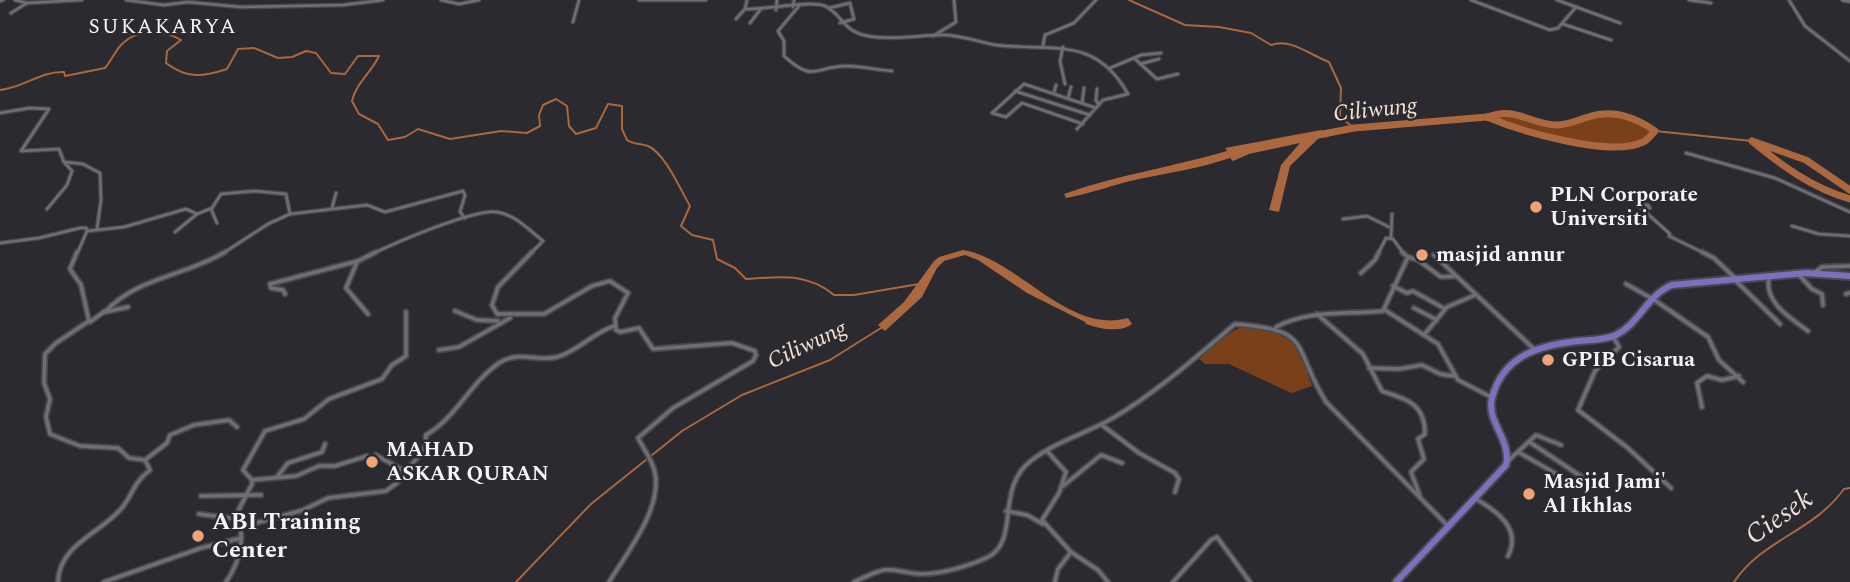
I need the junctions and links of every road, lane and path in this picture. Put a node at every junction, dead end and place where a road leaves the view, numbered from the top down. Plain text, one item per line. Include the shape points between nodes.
1 (15, 0) edge
2 (82, 0) edge
3 (126, 0) edge
4 (339, 0) edge
5 (383, 0) edge
6 (441, 0) edge
7 (479, 0) edge
8 (579, 0) edge
9 (639, 0) edge
10 (697, 0) edge
11 (706, 0) edge
12 (747, 0) edge
13 (777, 0) edge
14 (794, 0) edge
15 (954, 0) edge
16 (1096, 0) edge
17 (1471, 0) edge
18 (1557, 0) edge
19 (1689, 0) edge
20 (1789, 0) edge
21 (1843, 0) edge
22 (1850, 1) edge
23 (840, 2) edge
24 (27, 3) junction
25 (1711, 3) dead end
26 (335, 5) junction
27 (799, 6) junction
28 (793, 7) junction
29 (1576, 7) junction
30 (828, 8) junction
31 (745, 9) junction
32 (760, 10) junction
33 (776, 10) junction
34 (11, 13) dead end
35 (736, 19) dead end
36 (573, 22) dead end
37 (750, 23) dead end
38 (839, 23) junction
39 (1620, 23) dead end
40 (1563, 24) junction
41 (932, 37) junction
42 (1611, 40) dead end
43 (1043, 45) junction
44 (1063, 47) junction
45 (1161, 53) dead end
46 (1134, 58) junction
47 (1160, 59) dead end
48 (1850, 61) edge
49 (1140, 64) junction
50 (1110, 68) junction
51 (892, 71) dead end
52 (1178, 74) dead end
53 (1065, 84) dead end
54 (1056, 85) dead end
55 (1071, 88) dead end
56 (1084, 88) dead end
57 (1097, 89) dead end
58 (1015, 91) junction
59 (1052, 93) junction
60 (1068, 98) junction
61 (1044, 99) junction
62 (1082, 103) junction
63 (1098, 106) junction
64 (0, 113) edge
65 (1090, 116) junction
66 (1083, 124) junction
67 (1077, 130) dead end
68 (1686, 153) dead end
69 (64, 162) junction
70 (336, 192) dead end
71 (1640, 207) dead end
72 (332, 208) junction
73 (47, 209) dead end
74 (211, 209) junction
75 (1850, 212) edge
76 (197, 214) junction
77 (290, 214) junction
78 (1392, 214) dead end
79 (465, 218) junction
80 (1343, 219) dead end
81 (217, 223) dead end
82 (1792, 226) dead end
83 (1389, 227) junction
84 (97, 229) junction
85 (88, 231) junction
86 (175, 232) dead end
87 (1850, 236) edge
88 (1391, 238) junction
89 (0, 243) edge
90 (1434, 255) dead end
91 (1408, 257) junction
92 (358, 261) junction
93 (1850, 266) edge
94 (1362, 273) dead end
95 (1814, 273) junction
96 (1798, 274) junction
97 (1455, 276) junction
98 (1770, 276) junction
99 (1850, 276) edge
100 (1735, 279) junction
101 (1626, 284) dead end
102 (1393, 286) junction
103 (285, 294) dead end
104 (1475, 295) junction
105 (1651, 298) junction
106 (1823, 305) dead end
107 (128, 307) dead end
108 (1414, 308) dead end
109 (1445, 309) junction
110 (1385, 310) junction
111 (105, 311) junction
112 (405, 312) dead end
113 (456, 312) dead end
114 (368, 314) dead end
115 (1317, 314) junction
116 (515, 316) junction
117 (1437, 320) junction
118 (89, 322) junction
119 (500, 322) junction
120 (1780, 324) dead end
121 (614, 326) junction
122 (1276, 327) junction
123 (1808, 331) dead end
124 (1424, 335) junction
125 (1613, 336) junction
126 (1533, 348) junction
127 (439, 350) dead end
128 (1368, 368) junction
129 (1455, 376) junction
130 (1739, 376) junction
131 (1743, 382) dead end
132 (1493, 397) junction
133 (1702, 407) dead end
134 (1102, 425) junction
135 (237, 427) dead end
136 (1531, 443) junction
137 (325, 444) dead end
138 (1561, 445) dead end
139 (1047, 451) junction
140 (1520, 453) junction
141 (376, 454) dead end
142 (367, 456) dead end
143 (145, 460) junction
144 (1508, 461) junction
145 (1122, 463) dead end
146 (405, 472) junction
147 (1558, 475) dead end
148 (276, 479) junction
149 (252, 480) junction
150 (1591, 483) dead end
151 (1061, 487) junction
152 (1671, 488) dead end
153 (1175, 492) dead end
154 (246, 495) junction
155 (261, 495) dead end
156 (201, 496) dead end
157 (1421, 498) junction
158 (1476, 499) junction
159 (1006, 511) junction
160 (199, 513) dead end
161 (237, 519) junction
162 (1045, 526) junction
163 (242, 527) junction
164 (1449, 528) junction
165 (241, 538) junction
166 (1071, 552) junction
167 (1508, 556) dead end
168 (1055, 581) edge
169 (58, 582) edge
170 (104, 582) edge
171 (226, 582) edge
172 (609, 582) edge
173 (854, 582) edge
174 (1108, 582) edge
175 (1173, 582) edge
176 (1250, 582) edge
177 (1396, 582) edge

1 - 24 street
2 - 24 street
3 - 26 street via 241,7
4 - 26 street
5 - 26 street
6 - 7 street via 459,4
8 - 36 street
9 - 10 street
10 - 11 street
12 - 31 street
13 - 33 street
14 - 28 street
15 - 41 street via 956,22
16 - 43 street via 1072,25 1058,34 1045,35
17 - 40 street via 1538,27 1553,30
18 - 29 street
19 - 25 street
20 - 48 street via 1805,26
21 - 22 street
23 - 30 street
23 - 38 street via 850,3 854,18
24 - 34 street
27 - 28 street
27 - 30 street
27 - 51 street via 778,31 784,41 784,56 795,65 812,73 850,65
28 - 33 street
29 - 39 street
29 - 40 street
30 - 38 street
31 - 32 street
31 - 35 street
32 - 33 street
32 - 37 street
38 - 41 street via 871,37
40 - 42 street
41 - 43 street via 957,36 1003,46
43 - 44 street
44 - 50 street via 1092,56
44 - 53 street via 1060,61
45 - 46 street
46 - 49 street
46 - 50 street
47 - 49 street
49 - 52 street via 1158,80
50 - 63 street via 1128,94 1107,98
54 - 59 street
55 - 60 street
56 - 62 street
57 - 63 street
58 - 59 street via 1026,84
58 - 61 street
58 - 66 street via 992,113 1006,117 1022,103
59 - 60 street
59 - 61 street
60 - 62 street
61 - 65 street
62 - 63 street
63 - 65 street
64 - 69 street via 49,108 21,152 59,149
65 - 66 street
66 - 67 street
68 - 75 street via 1775,178
69 - 73 street via 72,171 68,184
69 - 84 street via 83,164 100,173
70 - 72 street
71 - 100 street via 1669,236 1713,258
72 - 77 street
72 - 79 street via 367,205 385,212 463,191 460,212
74 - 76 street
74 - 77 street via 220,194 272,191 287,194
74 - 81 street
76 - 84 street via 187,209 124,227
76 - 86 street
77 - 111 street via 264,224 211,261 135,290
78 - 83 street
79 - 92 street
79 - 116 street via 503,212 542,240 540,248 493,295 497,314
80 - 83 street via 1366,214
82 - 87 street
83 - 88 street
84 - 85 street
85 - 89 street via 80,228
85 - 118 street via 70,269 81,285
88 - 91 street
88 - 94 street via 1384,239 1375,260
90 - 97 street
91 - 97 street via 1441,277
91 - 102 street
92 - 103 street via 270,284
92 - 114 street via 346,288
93 - 95 street via 1822,267
95 - 96 highway
95 - 99 highway
96 - 98 highway
96 - 106 street via 1822,294
97 - 104 street
98 - 100 highway
98 - 123 street via 1767,287 1778,305 1795,325
100 - 105 highway via 1672,285
100 - 120 street via 1751,300
101 - 105 street
102 - 109 street via 1408,293 1413,290
102 - 110 street
104 - 109 street
104 - 126 street
105 - 125 highway via 1628,326
105 - 130 street via 1703,332 1723,364
107 - 111 street
108 - 117 street
109 - 117 street
110 - 115 street
110 - 124 street
111 - 118 street
112 - 149 street via 406,357 392,365 382,379 329,400 304,419 265,431 243,470
113 - 119 street
115 - 122 street
115 - 128 street via 1363,354
116 - 119 street
116 - 121 street via 548,313 592,286 610,281 629,295
117 - 124 street
118 - 143 street via 56,343 45,356 50,433 83,447 116,447 129,458
119 - 127 street via 459,347
121 - 146 street via 596,332 561,356 545,359 517,354 506,359 467,393 447,422 426,435 425,448
121 - 172 street via 618,332 641,329 653,349 734,343 756,353 750,363 673,408 638,438 656,481 648,519
122 - 134 street via 1235,324 1168,381
122 - 157 street via 1298,340 1312,380 1326,402
124 - 129 street via 1440,347
125 - 126 highway
125 - 152 street via 1619,347 1595,371 1578,410
126 - 132 highway via 1515,359
128 - 129 street via 1422,365
128 - 157 street via 1382,391 1411,400 1424,422 1425,433 1418,439 1424,459 1411,472
129 - 132 street
130 - 131 street
130 - 133 street via 1702,378 1697,384
132 - 144 highway via 1492,412
134 - 139 street
134 - 153 street via 1175,474 1179,479
135 - 143 street via 229,420 194,425 170,435 167,443
136 - 138 street via 1539,434
136 - 140 street
136 - 150 street
137 - 148 street via 322,452 288,463
139 - 151 street via 1065,470
139 - 159 street via 1022,469
140 - 144 street
140 - 147 street
141 - 146 street
142 - 148 street
143 - 169 street via 150,470 137,480 121,510 61,562
144 - 158 highway
145 - 151 street via 1101,454
146 - 163 street via 394,486 380,493 328,498
148 - 149 street
149 - 154 street
151 - 162 street via 1042,519
154 - 155 street
154 - 156 street
154 - 161 street
157 - 164 street
158 - 164 highway
158 - 167 street via 1497,511 1509,525 1512,548
159 - 162 street via 1027,515
159 - 173 street via 1004,545 987,557 938,572 884,570
160 - 161 street
161 - 163 street
162 - 166 street
163 - 165 street
164 - 177 highway
165 - 170 street
165 - 171 street via 237,566
166 - 168 street
166 - 174 street
175 - 176 street via 1217,537

